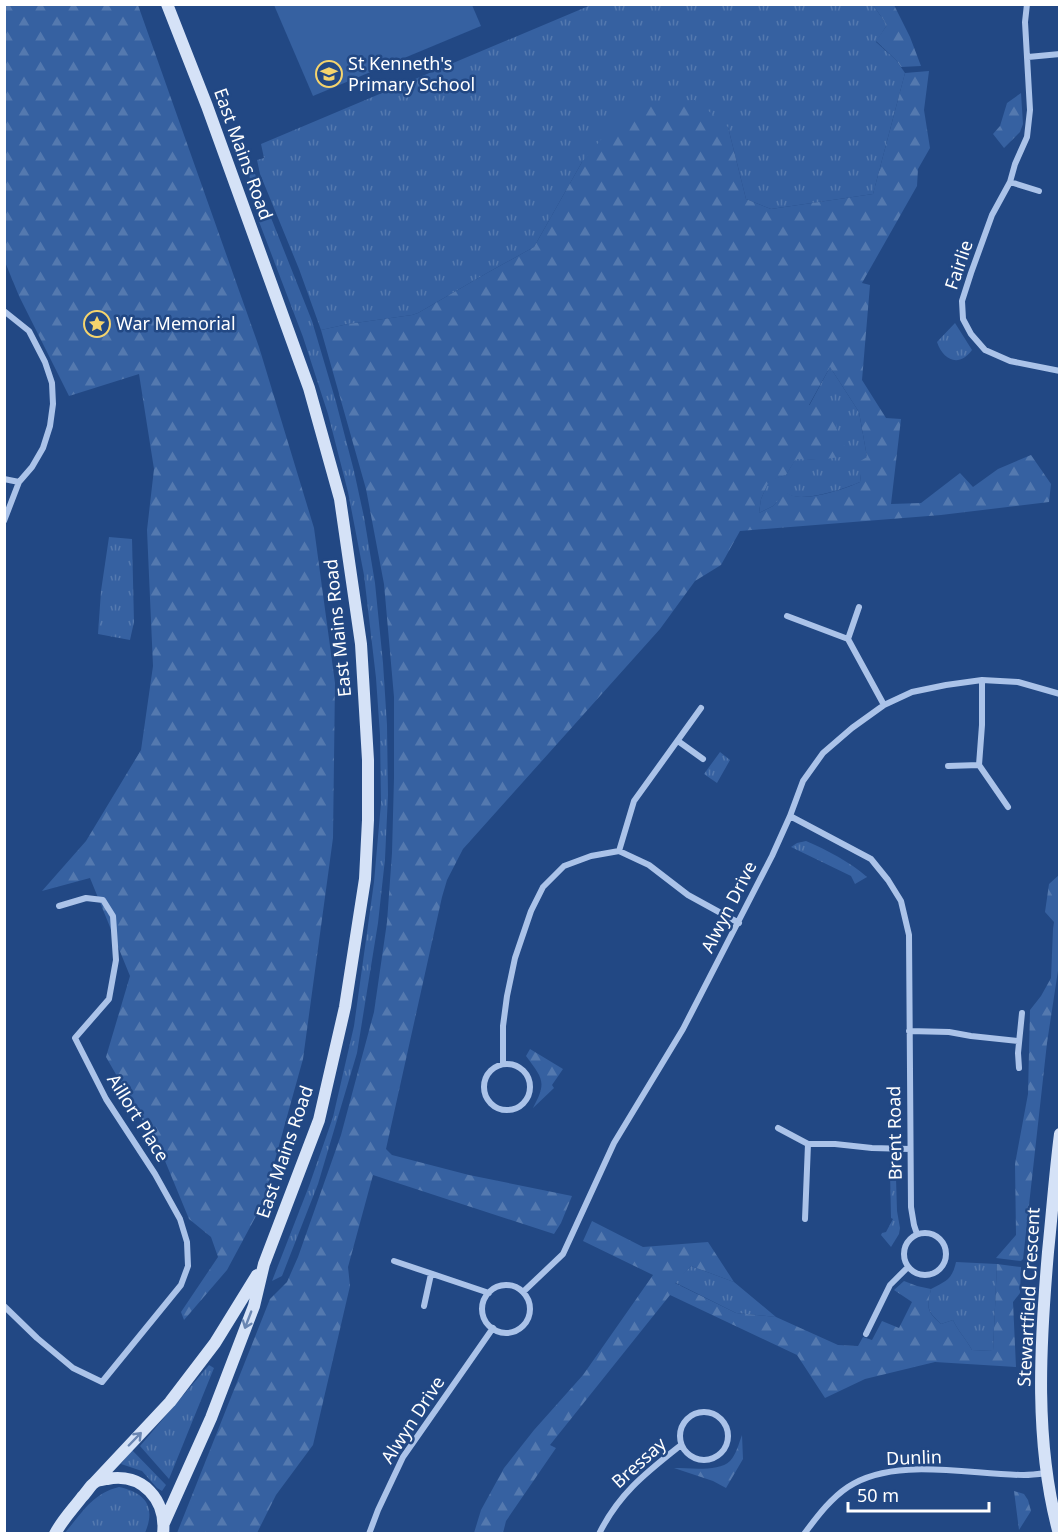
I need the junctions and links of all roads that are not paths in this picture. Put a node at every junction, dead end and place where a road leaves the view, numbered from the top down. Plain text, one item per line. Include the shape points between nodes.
1 (167, 4) edge
2 (1027, 4) edge
3 (1059, 54) edge
4 (1028, 57) junction
5 (1010, 182) junction
6 (1039, 191) dead end
7 (4, 311) edge
8 (1059, 371) edge
9 (4, 479) edge
10 (19, 482) junction
11 (4, 521) edge
12 (859, 607) dead end
13 (787, 616) dead end
14 (848, 639) junction
15 (982, 680) junction
16 (1059, 694) edge
17 (884, 705) junction
18 (701, 708) dead end
19 (678, 741) junction
20 (703, 759) dead end
21 (979, 765) junction
22 (948, 766) dead end
23 (1008, 807) dead end
24 (790, 816) junction
25 (619, 851) junction
26 (59, 906) dead end
27 (739, 923) junction
28 (1022, 1013) dead end
29 (909, 1031) junction
30 (1019, 1041) junction
31 (503, 1063) junction
32 (1019, 1068) dead end
33 (778, 1128) dead end
34 (1059, 1134) edge
35 (808, 1144) junction
36 (910, 1149) junction
37 (1058, 1153) edge
38 (805, 1219) dead end
39 (917, 1234) junction
40 (394, 1261) dead end
41 (264, 1264) junction
42 (908, 1267) junction
43 (431, 1274) junction
44 (524, 1292) junction
45 (489, 1293) junction
46 (4, 1306) edge
47 (424, 1306) dead end
48 (493, 1328) junction
49 (866, 1334) dead end
50 (681, 1445) junction
51 (1047, 1473) junction
52 (95, 1482) junction
53 (163, 1528) edge
54 (54, 1533) edge
55 (369, 1533) edge
56 (599, 1533) edge
57 (804, 1533) edge
58 (1059, 1533) edge

1 - 41 main road, East Mains Road via 309,388 340,499 361,644 368,820 364,879 345,1007 319,1120
2 - 4 street, Fairlie
3 - 4 street
4 - 5 street, Fairlie via 1027,136
5 - 6 street
5 - 8 street, Fairlie via 992,215 971,273 962,301 963,319 985,350 1010,361
7 - 10 street via 29,331 45,362 53,394 43,448
9 - 10 street
10 - 11 street
12 - 14 street
13 - 14 street
14 - 17 street
15 - 16 street, Alwyn Drive via 1018,682
15 - 17 street, Alwyn Drive via 912,692
15 - 21 street
17 - 24 street, Alwyn Drive via 823,753 803,781
18 - 19 street
19 - 20 street
19 - 25 street via 634,801
21 - 22 street
21 - 23 street
24 - 27 street, Alwyn Drive
24 - 29 street, Brent Road via 871,859 901,901 909,935
25 - 27 street via 649,865 688,895
25 - 31 street via 564,866 543,887 515,958 504,1016
26 - 46 street, Aillort Place via 86,898 103,900 113,916 116,960 110,999 75,1038 106,1099 180,1219 187,1242 188,1266 181,1285 102,1382 73,1368
27 - 44 street, Alwyn Drive via 683,1029 614,1143 563,1254
28 - 30 street
29 - 30 street
29 - 36 street, Brent Road
30 - 32 street
31 - 31 street via 494,1067 483,1083 489,1102 506,1110 524,1103 531,1085 522,1068
33 - 35 street
34 - 37 main road, Stewartfield Crescent
35 - 36 street
35 - 38 street
36 - 39 street, Brent Road via 911,1207
37 - 51 main road, Stewartfield Crescent via 1040,1373
39 - 42 street via 904,1250
39 - 42 street via 934,1234 942,1240 946,1259 930,1275 918,1274
40 - 43 street
52 -> 41 main road, East Mains Road via 170,1402 215,1343
41 -> 53 main road, East Mains Road via 254,1306
42 - 49 street via 890,1284
43 - 45 street
43 - 47 street
44 - 45 street via 506,1285
44 - 48 street via 530,1302 525,1324 516,1331
45 - 48 street via 482,1311
48 - 55 street, Alwyn Drive via 403,1457
50 - 50 street, Bressay via 687,1454 707,1460 725,1448 727,1427 711,1413 700,1412 683,1424
50 - 56 street, Bressay via 638,1479
51 - 57 street, Dunlin via 889,1471 849,1486
51 - 58 main road, Stewartfield Crescent
52 - 53 main road via 127,1478 142,1483 156,1499
52 - 54 main road, East Mains Road

